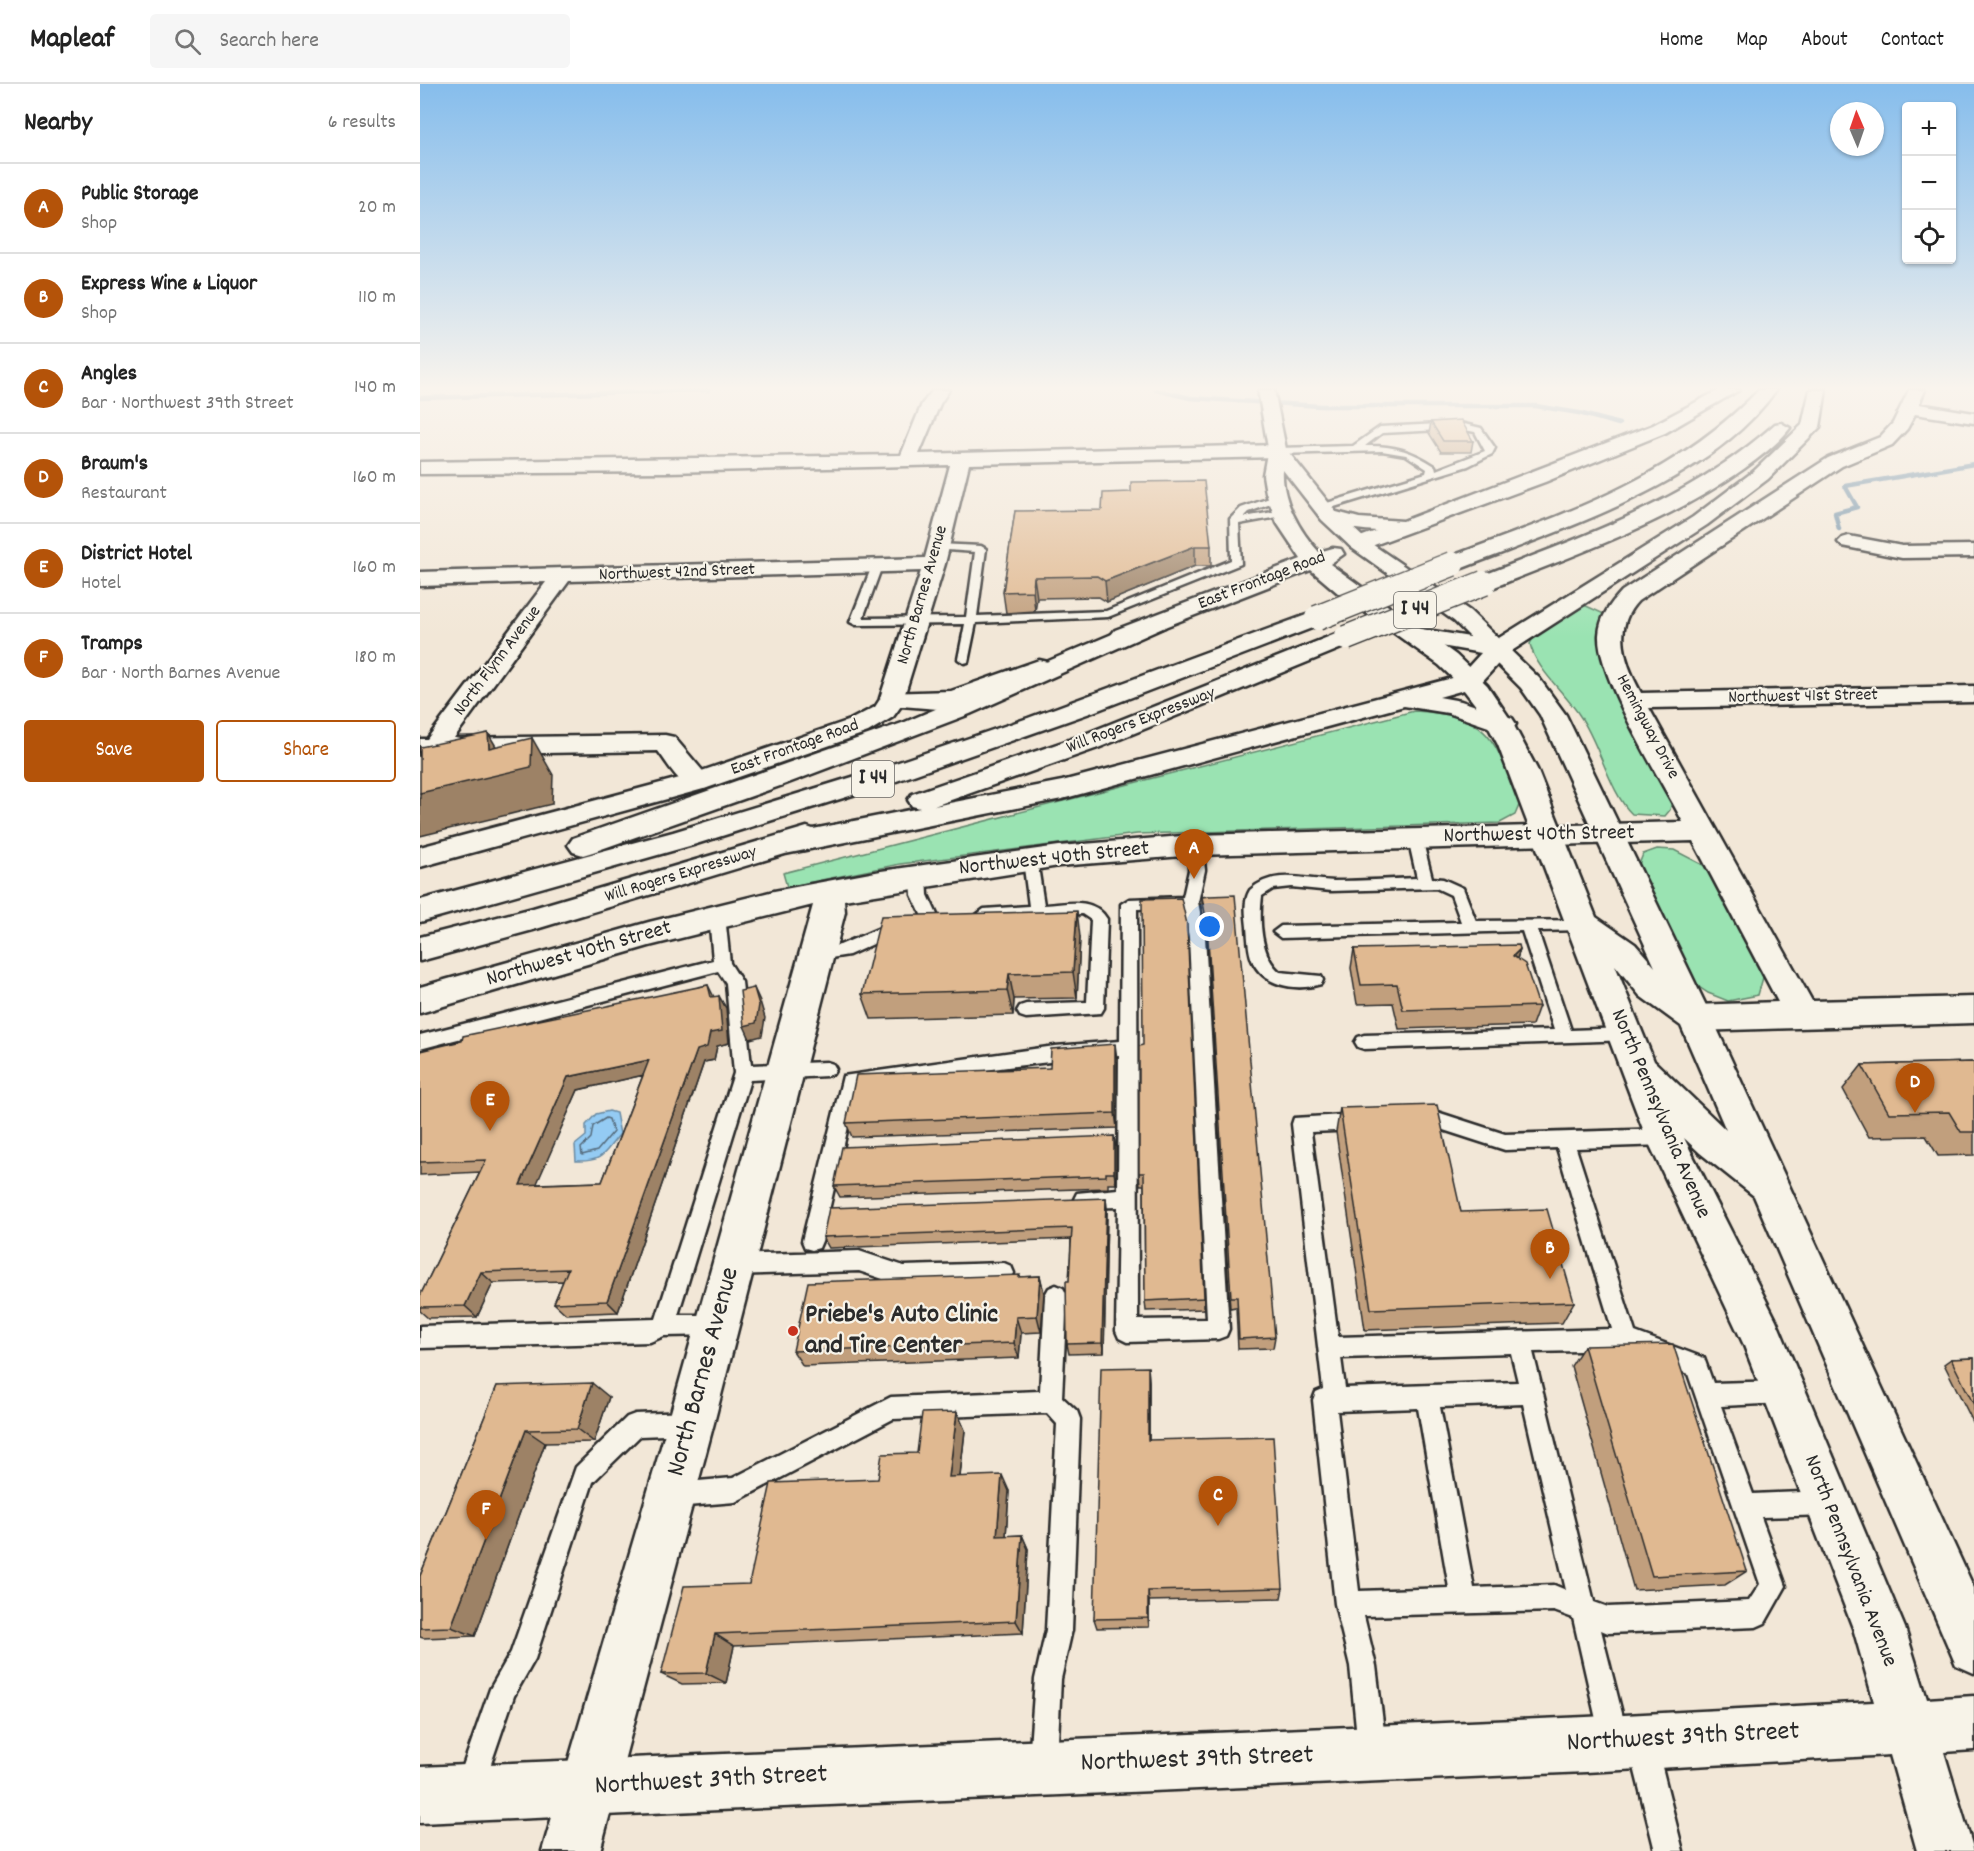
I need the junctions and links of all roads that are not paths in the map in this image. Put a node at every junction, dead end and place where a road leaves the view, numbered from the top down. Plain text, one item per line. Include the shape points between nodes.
1 (957, 472) edge
2 (1274, 472) edge
3 (1295, 472) edge
4 (1439, 472) edge
5 (1546, 472) edge
6 (1665, 472) edge
7 (1723, 472) edge
8 (1765, 472) edge
9 (1819, 472) edge
10 (1431, 475) joint
11 (1281, 506) junction
12 (1325, 512) junction
13 (1413, 524) junction
14 (1297, 540) junction
15 (1849, 542) dead end
16 (1359, 544) junction
17 (1974, 551) edge
18 (936, 555) junction
19 (1315, 560) junction
20 (877, 566) junction
21 (1394, 570) junction
22 (1276, 574) junction
23 (561, 577) junction
24 (420, 579) edge
25 (971, 620) junction
26 (916, 622) junction
27 (1157, 622) junction
28 (1414, 634) junction
29 (1498, 649) junction
30 (964, 659) dead end
31 (1469, 681) junction
32 (1974, 694) edge
33 (893, 698) junction
34 (1397, 700) junction
35 (1632, 700) junction
36 (1503, 724) junction
37 (432, 750) edge
38 (698, 782) junction
39 (1704, 831) junction
40 (1546, 834) junction
41 (1608, 834) junction
42 (1414, 838) junction
43 (786, 844) junction
44 (1195, 845) junction
45 (420, 857) edge
46 (1030, 860) junction
47 (919, 876) junction
48 (1426, 884) junction
49 (828, 891) junction
50 (420, 901) edge
51 (1190, 902) junction
52 (1037, 910) junction
53 (420, 911) edge
54 (717, 916) junction
55 (967, 917) edge
56 (1583, 924) junction
57 (1528, 926) junction
58 (1471, 928) junction
59 (1281, 932) dead end
60 (420, 949) edge
61 (818, 954) junction
62 (722, 964) junction
63 (1544, 974) junction
64 (1526, 975) edge
65 (1315, 980) dead end
66 (420, 1000) edge
67 (1974, 1010) edge
68 (1026, 1011) dead end
69 (1802, 1015) junction
70 (1695, 1018) junction
71 (1565, 1036) junction
72 (420, 1042) edge
73 (1364, 1042) dead end
74 (1128, 1047) junction
75 (1631, 1050) junction
76 (807, 1070) junction
77 (743, 1072) junction
78 (1401, 1120) edge
79 (1378, 1121) edge
80 (1665, 1137) junction
81 (1128, 1138) junction
82 (1104, 1139) edge
83 (1564, 1140) junction
84 (857, 1148) edge
85 (834, 1149) junction
86 (1769, 1186) junction
87 (1128, 1198) junction
88 (1068, 1200) edge
89 (843, 1208) edge
90 (819, 1209) junction
91 (812, 1241) dead end
92 (734, 1265) junction
93 (1005, 1273) edge
94 (1056, 1295) dead end
95 (718, 1325) junction
96 (664, 1326) junction
97 (420, 1337) edge
98 (1626, 1339) junction
99 (1520, 1343) junction
100 (1329, 1348) junction
101 (1784, 1392) junction
102 (1531, 1393) junction
103 (1707, 1395) junction
104 (1427, 1396) junction
105 (1335, 1399) junction
106 (1051, 1402) junction
107 (691, 1423) junction
108 (671, 1495) junction
109 (1829, 1503) junction
110 (1746, 1506) junction
111 (1464, 1600) junction
112 (1348, 1604) junction
113 (1582, 1609) junction
114 (1974, 1647) edge
115 (1974, 1723) edge
116 (1911, 1727) junction
117 (1628, 1740) junction
118 (1373, 1754) junction
119 (1043, 1766) junction
120 (589, 1786) junction
121 (444, 1794) edge
122 (571, 1851) edge
123 (1669, 1851) edge
124 (1946, 1851) edge

1 - 18 main road, North Barnes Avenue
2 - 11 main road, North Pennsylvania Avenue
3 - 12 main road, North Pennsylvania Avenue
4 - 10 lane
5 - 13 main road, East Frontage Road
6 - 53 main road, Will Rogers Expressway / I 44, bridge via 1592,509 1317,618 941,757 743,821
7 - 43 main road, Will Rogers Expressway / I 44, bridge via 1693,492 1610,531 1089,742
8 - 29 main road via 1700,521
9 - 35 main road, Hemingway Drive via 1620,605 1611,633 1611,654
10 - 12 lane
11 - 14 main road, North Pennsylvania Avenue
11 - 25 lane via 1245,510 1234,521 1237,562 1108,614
12 - 13 main road via 1376,526
12 - 16 main road, North Pennsylvania Avenue
13 - 16 main road, East Frontage Road
14 - 19 main road, North Pennsylvania Avenue
14 - 22 main road
15 - 17 main road via 1902,552
16 - 19 main road, East Frontage Road
16 - 21 main road, North Pennsylvania Avenue
18 - 20 main road, Northwest 42nd Street
18 - 25 lane via 981,549
18 - 26 main road, North Barnes Avenue
19 - 21 main road
19 - 22 main road, East Frontage Road
19 - 28 main road, North Pennsylvania Avenue via 1343,585
20 - 23 main road, Northwest 42nd Street
20 - 26 lane via 856,622
21 - 29 main road, North Pennsylvania Avenue via 1462,616
22 - 27 main road, East Frontage Road
23 - 24 main road, Northwest 42nd Street
23 - 37 main road, North Flynn Avenue
25 - 26 lane
25 - 30 lane
26 - 33 main road, North Barnes Avenue
27 - 33 main road, East Frontage Road via 956,699
27 - 50 main road via 963,707 797,772
28 - 29 main road
28 - 31 main road, North Pennsylvania Avenue
29 - 31 main road
29 - 41 main road, North Pennsylvania Avenue via 1553,715
31 - 34 main road
31 - 36 main road, North Pennsylvania Avenue
32 - 35 main road, Northwest 41st Street
33 - 38 main road, East Frontage Road via 884,712 860,726
34 - 36 main road via 1452,706
34 - 43 main road via 1062,790
35 - 39 main road, Hemingway Drive
36 - 40 main road, North Pennsylvania Avenue
37 - 38 main road via 665,743
38 - 45 main road, East Frontage Road
39 - 41 main road, Northwest 40th Street
39 - 69 main road, Hemingway Drive
40 - 41 main road, Northwest 40th Street
40 - 42 main road, Northwest 40th Street
40 - 56 main road, North Pennsylvania Avenue
41 - 70 main road, North Pennsylvania Avenue
42 - 44 main road, Northwest 40th Street
42 - 48 lane
43 - 60 main road, Will Rogers Expressway / I 44
44 - 46 main road, Northwest 40th Street
44 - 51 lane via 1197,870
46 - 47 main road, Northwest 40th Street
46 - 52 lane
47 - 49 main road, Northwest 40th Street
47 - 61 lane via 920,895 938,920 903,925 843,951
48 - 58 lane via 1448,885 1458,892
48 - 65 lane via 1331,886 1317,892 1276,893 1266,888 1255,894 1259,960 1272,975 1290,981
49 - 54 main road, Northwest 40th Street
49 - 61 main road, North Barnes Avenue via 829,912
51 - 74 lane via 1129,904
51 - 87 lane via 1197,938 1218,1329 1127,1331
52 - 55 lane
52 - 68 lane via 1083,908 1099,919 1095,1008
54 - 62 lane
54 - 66 main road, Northwest 40th Street
56 - 57 lane
56 - 70 main road via 1623,952 1652,987
56 - 75 main road, North Pennsylvania Avenue
57 - 58 lane
57 - 63 lane
58 - 59 lane
61 - 76 main road, North Barnes Avenue
62 - 72 lane
62 - 77 lane via 734,982
63 - 64 lane
63 - 71 lane
67 - 69 main road
69 - 70 main road
70 - 86 main road, North Pennsylvania Avenue
71 - 73 lane
71 - 75 lane
74 - 81 lane
74 - 85 lane via 849,1081
75 - 80 main road, North Pennsylvania Avenue
75 - 86 main road via 1713,1142
76 - 77 lane
76 - 92 main road, North Barnes Avenue
77 - 96 lane
78 - 83 lane via 1434,1119 1505,1142
79 - 100 lane via 1301,1124
80 - 83 lane
80 - 101 main road, North Pennsylvania Avenue via 1761,1335
81 - 82 lane
81 - 87 lane
83 - 98 lane
84 - 85 lane
85 - 90 lane
86 - 114 main road, North Pennsylvania Avenue
87 - 88 lane
89 - 90 lane
90 - 91 lane
92 - 93 lane via 859,1260 904,1276
92 - 95 main road, North Barnes Avenue
94 - 106 lane
95 - 96 lane
95 - 107 main road, North Barnes Avenue
96 - 97 lane via 650,1331
98 - 99 lane
98 - 103 lane via 1696,1366
99 - 100 lane
99 - 102 lane
100 - 105 lane
101 - 103 lane
101 - 109 main road, North Pennsylvania Avenue
102 - 104 lane
102 - 113 lane
103 - 110 lane
104 - 105 lane
104 - 111 lane
105 - 112 lane via 1324,1400
106 - 108 lane via 891,1408 735,1490
106 - 119 lane via 1069,1419 1059,1630 1048,1679
107 - 108 main road, North Barnes Avenue
107 - 121 lane via 634,1425 584,1475 522,1659
108 - 120 main road, North Barnes Avenue
109 - 110 lane
109 - 116 main road, North Pennsylvania Avenue via 1879,1628
110 - 113 lane via 1773,1586 1756,1614 1608,1620
111 - 112 lane
111 - 113 lane via 1554,1598
112 - 118 lane via 1363,1666
113 - 117 lane
115 - 116 main road, Northwest 39th Street
116 - 117 main road, Northwest 39th Street
116 - 124 main road, North Pennsylvania Avenue
117 - 118 main road, Northwest 39th Street
117 - 123 lane
118 - 119 main road, Northwest 39th Street
119 - 120 main road, Northwest 39th Street
120 - 121 main road, Northwest 39th Street
120 - 122 main road, North Barnes Avenue

